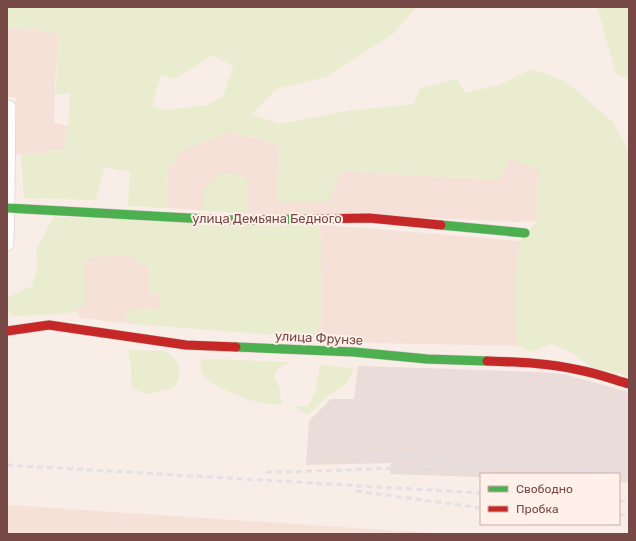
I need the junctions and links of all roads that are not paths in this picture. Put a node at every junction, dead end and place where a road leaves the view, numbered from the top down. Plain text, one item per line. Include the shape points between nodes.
1 (8, 107) edge
2 (8, 208) junction
3 (525, 233) dead end
4 (7, 244) edge
5 (7, 331) edge
6 (629, 384) edge

1 - 2 street
2 - 3 street, улица Демьяна Бедного via 224,220 369,218
2 - 4 street
5 - 6 street, улица Фрунзе via 49,325 186,345 522,362 580,370

